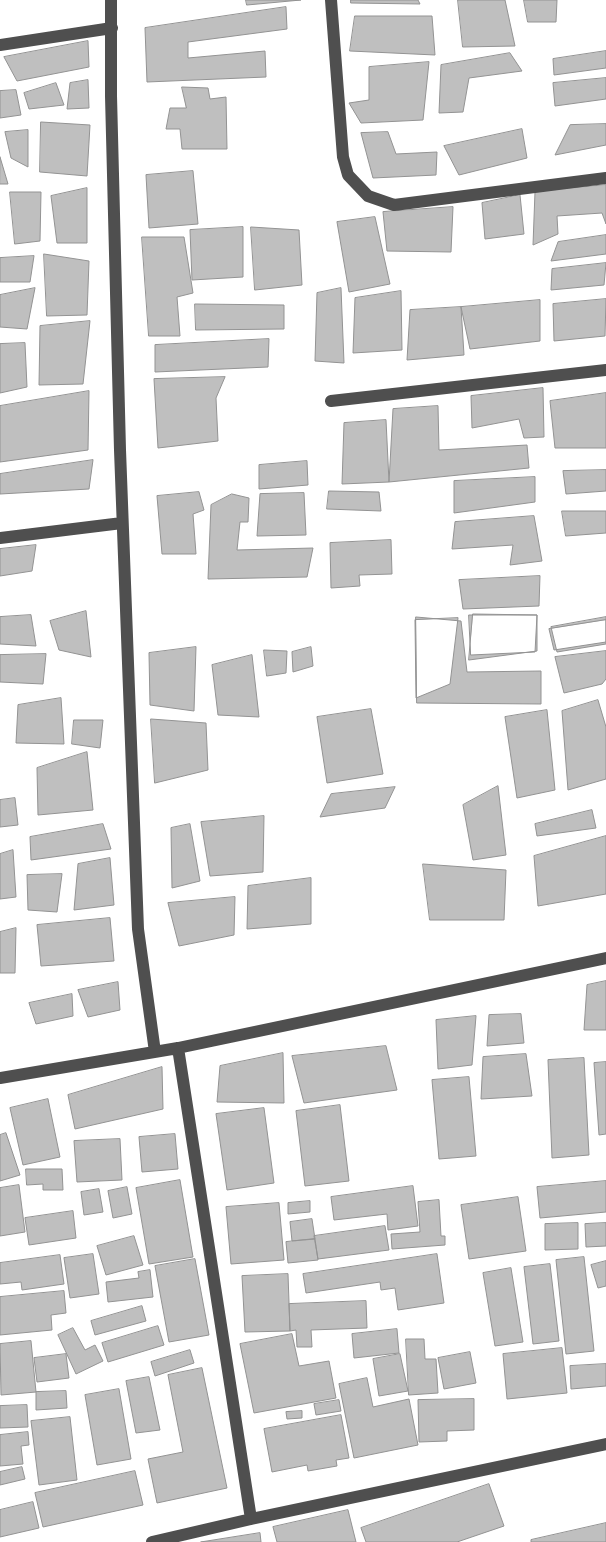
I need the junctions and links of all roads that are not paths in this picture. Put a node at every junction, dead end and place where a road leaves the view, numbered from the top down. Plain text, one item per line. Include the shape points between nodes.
1 (111, 0) edge
2 (331, 0) edge
3 (112, 28) junction
4 (0, 45) edge
5 (606, 178) edge
6 (606, 370) edge
7 (332, 401) dead end
8 (122, 523) junction
9 (0, 538) edge
10 (606, 958) edge
11 (178, 1048) junction
12 (155, 1052) junction
13 (0, 1078) edge
14 (606, 1444) edge
15 (251, 1519) junction
16 (152, 1542) edge

1 - 3 street
2 - 5 street via 343,157 348,175 368,196 394,205
3 - 4 street
3 - 8 street
6 - 7 street
8 - 9 street
8 - 12 street via 138,928
10 - 11 street
11 - 12 street
11 - 15 street
12 - 13 street
14 - 15 street
15 - 16 street

